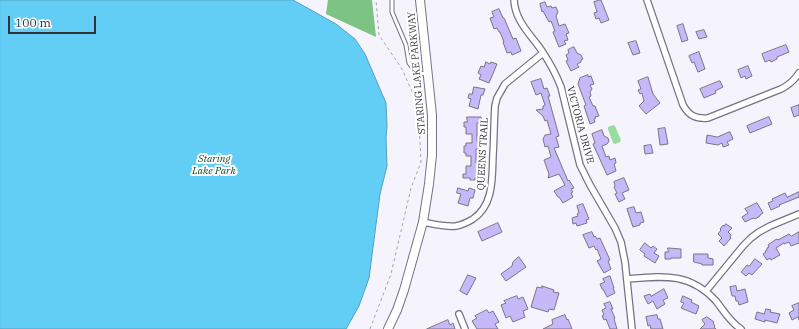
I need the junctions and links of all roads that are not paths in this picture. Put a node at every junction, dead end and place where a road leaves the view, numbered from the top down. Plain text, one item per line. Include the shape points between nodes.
1 (392, 0) edge
2 (420, 0) edge
3 (514, 0) edge
4 (647, 0) edge
5 (543, 53) junction
6 (799, 73) edge
7 (428, 74) junction
8 (799, 214) edge
9 (423, 222) junction
10 (627, 279) junction
11 (706, 291) junction
12 (459, 314) dead end
13 (388, 329) edge
14 (465, 329) edge
15 (632, 329) edge
16 (741, 329) edge

1 - 7 lane via 392,12 406,45 409,63 415,71
2 - 7 street, STARING LAKE PARKWAY
3 - 5 street, VICTORIA DRIVE via 519,19
4 - 6 street via 683,105 694,117 708,118 781,89 794,81
5 - 9 street, QUEENS TRAIL via 510,79 497,98 492,182 485,207 477,216 457,225
5 - 10 street, VICTORIA DRIVE via 561,88 580,165 621,242
7 - 9 street, STARING LAKE PARKWAY via 432,155
8 - 11 street via 770,226 751,238
9 - 13 street, STARING LAKE PARKWAY via 404,290
10 - 11 street via 665,276 688,281
10 - 15 street, VICTORIA DRIVE
11 - 16 street
12 - 14 street

